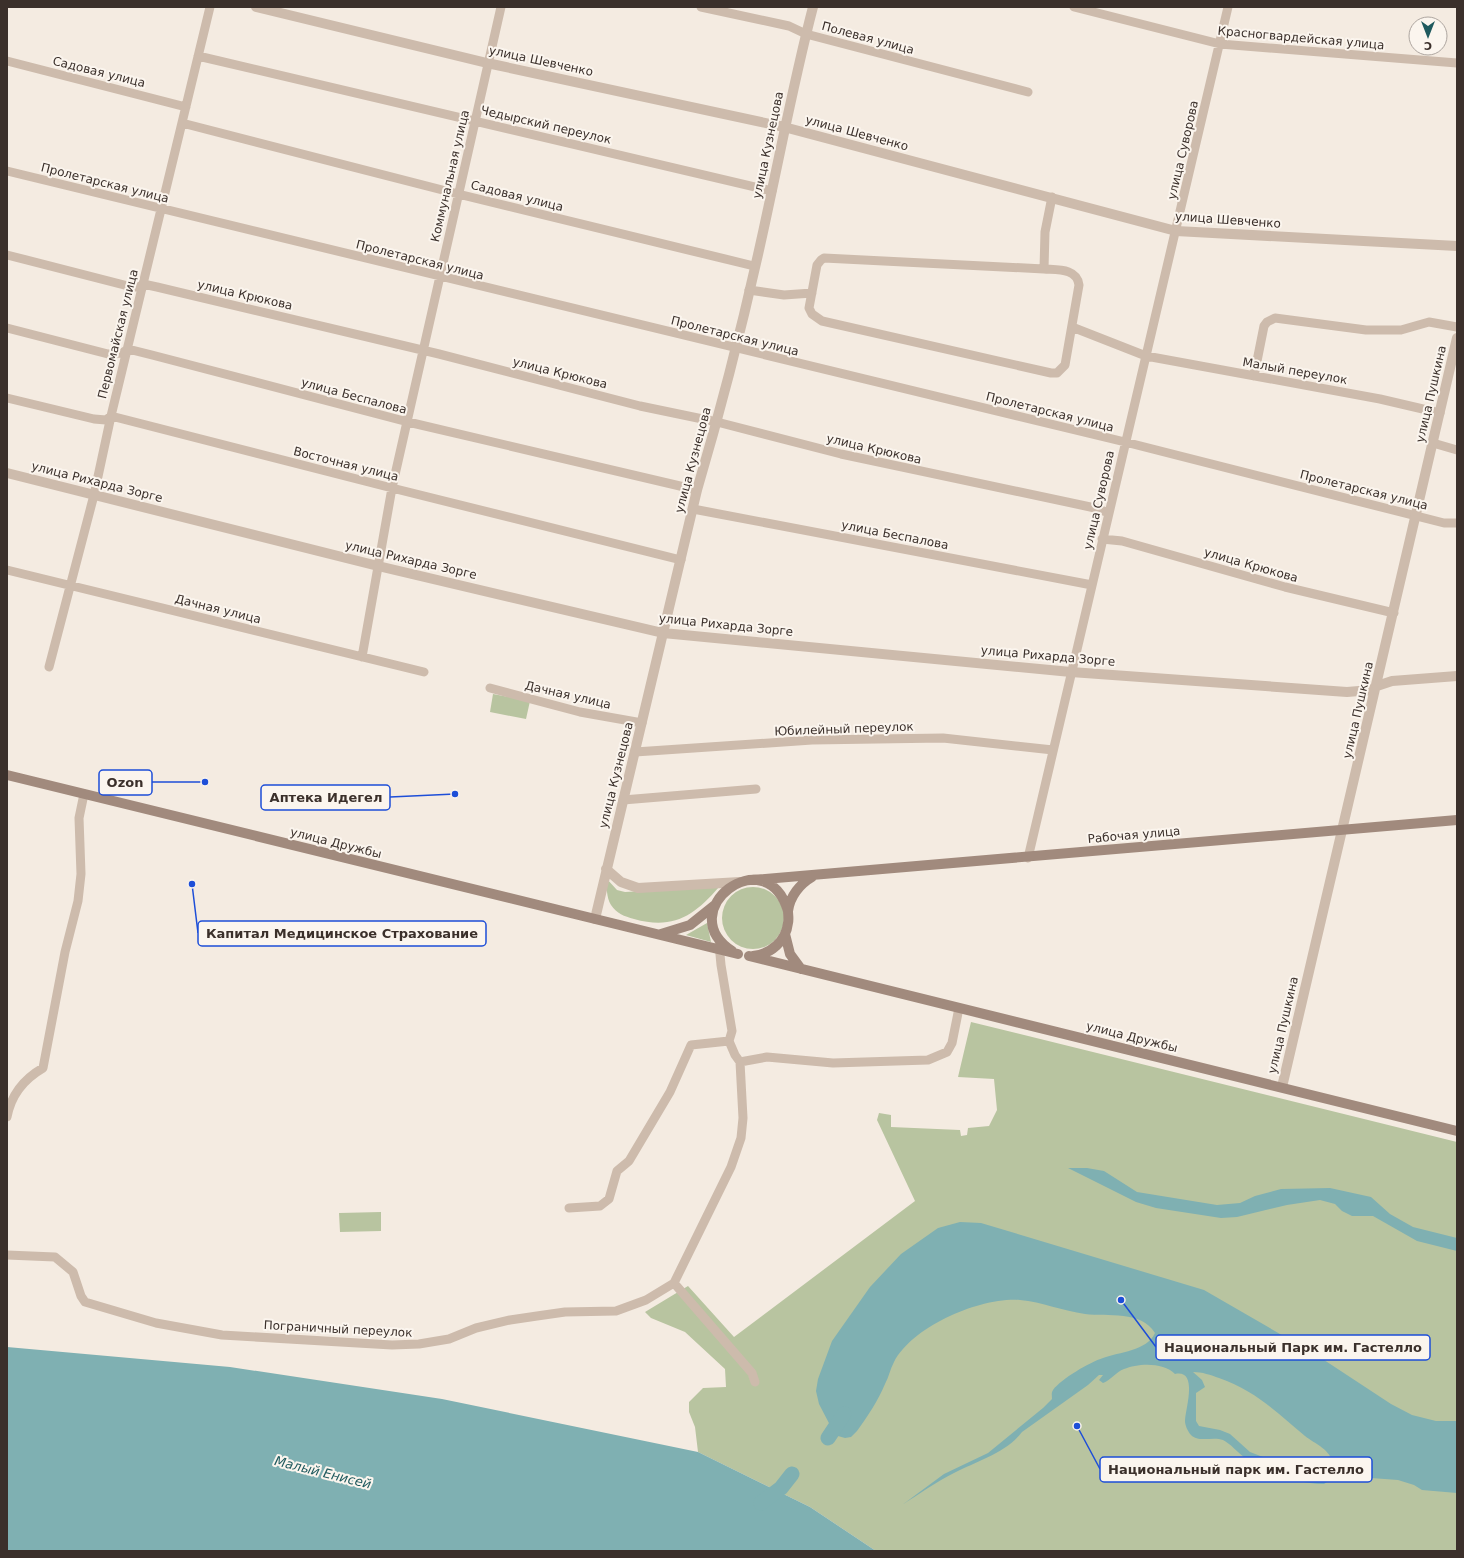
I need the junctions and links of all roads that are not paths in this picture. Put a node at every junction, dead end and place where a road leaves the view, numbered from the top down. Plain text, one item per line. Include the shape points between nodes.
1 (210, 7) edge
2 (256, 7) edge
3 (501, 7) edge
4 (701, 7) edge
5 (813, 7) edge
6 (1074, 7) edge
7 (1228, 7) edge
8 (806, 34) junction
9 (1220, 44) junction
10 (198, 56) junction
11 (7, 61) edge
12 (488, 63) junction
13 (1457, 63) edge
14 (1028, 92) dead end
15 (186, 107) junction
16 (476, 121) junction
17 (182, 123) junction
18 (784, 127) junction
19 (7, 171) edge
20 (772, 191) junction
21 (458, 194) junction
22 (1052, 197) junction
23 (160, 210) junction
24 (1176, 231) junction
25 (1457, 246) edge
26 (7, 256) edge
27 (754, 266) junction
28 (1044, 269) junction
29 (440, 277) junction
30 (143, 284) junction
31 (749, 290) junction
32 (812, 292) junction
33 (1072, 327) junction
34 (1457, 327) edge
35 (7, 328) edge
36 (1457, 338) edge
37 (735, 348) junction
38 (128, 349) junction
39 (424, 350) junction
40 (1146, 356) junction
41 (1455, 358) edge
42 (1254, 376) junction
43 (7, 398) edge
44 (1440, 413) junction
45 (111, 416) junction
46 (408, 422) junction
47 (717, 422) junction
48 (1125, 442) junction
49 (1433, 443) junction
50 (1457, 450) edge
51 (7, 473) edge
52 (392, 488) junction
53 (697, 490) junction
54 (94, 495) junction
55 (693, 509) junction
56 (1109, 513) junction
57 (1416, 516) junction
58 (1457, 524) edge
59 (1102, 539) junction
60 (681, 560) junction
61 (378, 566) junction
62 (7, 570) edge
63 (70, 585) junction
64 (1092, 585) junction
65 (1394, 613) junction
66 (663, 632) junction
67 (362, 657) junction
68 (48, 667) dead end
69 (424, 672) dead end
70 (1071, 672) junction
71 (1457, 676) edge
72 (1377, 686) junction
73 (490, 688) dead end
74 (642, 723) junction
75 (1053, 750) junction
76 (635, 752) junction
77 (7, 775) edge
78 (756, 789) dead end
79 (84, 794) junction
80 (623, 800) junction
81 (1457, 820) edge
82 (1343, 830) junction
83 (1028, 858) junction
84 (606, 869) junction
85 (814, 876) junction
86 (752, 880) junction
87 (740, 882) junction
88 (715, 905) junction
89 (788, 911) junction
90 (595, 919) junction
91 (785, 934) junction
92 (659, 935) junction
93 (719, 939) junction
94 (720, 949) junction
95 (738, 954) junction
96 (749, 956) junction
97 (801, 969) junction
98 (959, 1008) junction
99 (729, 1041) junction
100 (740, 1062) junction
101 (1282, 1087) junction
102 (7, 1117) edge
103 (1457, 1131) edge
104 (569, 1208) dead end
105 (7, 1255) edge
106 (674, 1283) junction
107 (755, 1382) dead end

1 - 10 street, Первомайская улица
2 - 12 street, улица Шевченко
3 - 12 street, Коммунальная улица
4 - 8 street, Полевая улица via 789,26
5 - 8 street, улица Кузнецова
6 - 9 street, Красногвардейская улица
7 - 9 street, улица Суворова
8 - 14 street, Полевая улица
8 - 18 street, улица Кузнецова
9 - 13 street, Красногвардейская улица
9 - 24 street, улица Суворова
10 - 15 street, Первомайская улица
10 - 16 street, Чедырский переулок
11 - 15 street, Садовая улица
12 - 16 street, Коммунальная улица
12 - 18 street, улица Шевченко
15 - 17 street, Первомайская улица
16 - 20 street, Чедырский переулок
16 - 21 street, Коммунальная улица
17 - 21 street, Садовая улица
17 - 23 street, Первомайская улица
18 - 20 street, улица Кузнецова
18 - 22 street, улица Шевченко
19 - 23 street, Пролетарская улица
20 - 27 street, улица Кузнецова
21 - 27 street, Садовая улица
21 - 29 street, Коммунальная улица
22 - 24 street, улица Шевченко
22 - 28 street via 1045,232
23 - 29 street, Пролетарская улица
23 - 30 street, Первомайская улица
24 - 25 street, улица Шевченко
24 - 40 street, улица Суворова
26 - 30 street, улица Крюкова via 132,287
27 - 31 street, улица Кузнецова
28 - 32 street via 824,258 817,265
28 - 33 street via 1069,272 1078,279
29 - 37 street, Пролетарская улица
29 - 39 street, Коммунальная улица
30 - 38 street, Первомайская улица
30 - 39 street, улица Крюкова
31 - 32 street via 784,295
31 - 37 street, улица Кузнецова
32 - 33 street via 809,308 812,314 822,321 1051,373 1057,373 1065,365
33 - 40 street, Малый переулок
34 - 42 street via 1429,322 1401,330 1366,330 1275,318 1264,326
35 - 38 street, улица Беспалова via 108,354
36 - 41 street, улица Пушкина
37 - 47 street, улица Кузнецова
37 - 48 street, Пролетарская улица
38 - 45 street, Первомайская улица
38 - 46 street, улица Беспалова
39 - 46 street, Коммунальная улица
39 - 47 street, улица Крюкова via 640,406
40 - 42 street, Малый переулок
40 - 48 street, улица Суворова
41 - 44 street, улица Пушкина
42 - 44 street, Малый переулок via 1380,399
43 - 45 street, Восточная улица via 94,419 106,420
44 - 49 street, улица Пушкина
45 - 52 street, Восточная улица
45 - 54 street, Первомайская улица
46 - 52 street, Коммунальная улица
46 - 53 street, улица Беспалова
47 - 53 street, улица Кузнецова
47 - 56 street, улица Крюкова via 841,454
48 - 56 street, улица Суворова
48 - 57 street, Пролетарская улица
49 - 50 street
49 - 57 street, улица Пушкина
51 - 54 street, улица Рихарда Зорге
52 - 60 street, Восточная улица
52 - 61 street, Коммунальная улица
53 - 55 street, улица Кузнецова
54 - 61 street, улица Рихарда Зорге
54 - 63 street, Первомайская улица
55 - 60 street, улица Кузнецова
55 - 64 street, улица Беспалова
56 - 59 street, улица Суворова
57 - 58 street, Пролетарская улица
57 - 65 street, улица Пушкина
59 - 64 street, улица Суворова
59 - 65 street, улица Крюкова via 1122,540 1285,587
60 - 66 street, улица Кузнецова
61 - 66 street, улица Рихарда Зорге
61 - 67 street, Коммунальная улица
62 - 63 street, Дачная улица
63 - 67 street, Дачная улица
63 - 68 street, Первомайская улица
64 - 70 street, улица Суворова
65 - 72 street, улица Пушкина
66 - 70 street, улица Рихарда Зорге
66 - 74 street, улица Кузнецова
67 - 69 street, Дачная улица
70 - 72 street, улица Рихарда Зорге via 1347,692 1371,690
70 - 75 street, улица Суворова
71 - 72 street, улица Рихарда Зорге via 1392,681
72 - 82 street, улица Пушкина
73 - 74 street, Дачная улица via 580,712
74 - 76 street, улица Кузнецова
75 - 76 street, Юбилейный переулок via 943,738 812,740
75 - 83 street, улица Суворова
76 - 80 street, улица Кузнецова
77 - 79 main road, улица Дружбы
78 - 80 street
79 - 90 main road, улица Дружбы
79 - 102 street via 79,818 78,901 65,952 43,1068 26,1079 15,1094
80 - 84 street, улица Кузнецова
81 - 82 main road, Рабочая улица
82 - 83 main road, Рабочая улица
82 - 101 street, улица Пушкина
83 - 85 main road, Рабочая улица
84 - 87 street via 621,882 638,888
84 - 90 street, улица Кузнецова
85 - 86 main road, Рабочая улица
85 - 89 main road via 800,886
86 - 87 main road
86 - 89 main road via 775,889 784,899
87 - 88 main road via 725,891
88 - 92 main road via 690,925
88 - 93 main road via 713,920
89 - 91 main road
90 - 92 main road, улица Дружбы
91 - 96 main road via 779,944 770,951
91 - 97 main road via 790,954
92 - 94 main road, улица Дружбы
93 - 94 street
93 - 95 main road
94 - 95 main road, улица Дружбы
94 - 99 street via 732,1032
95 - 96 main road
96 - 97 main road, улица Дружбы
97 - 98 main road, улица Дружбы
98 - 100 street via 952,1043 947,1052 928,1060 833,1063 767,1057
98 - 101 main road, улица Дружбы
99 - 100 street via 734,1055
99 - 104 street via 691,1044 670,1092 629,1161 617,1171 609,1199 600,1206
100 - 106 street via 743,1118 736,1154
101 - 103 main road, улица Дружбы
105 - 106 street, Пограничный переулок via 55,1256 73,1272 85,1302 156,1323 222,1334 392,1345 449,1339 476,1328 510,1320 565,1312 616,1311 646,1300
106 - 107 street via 752,1373

